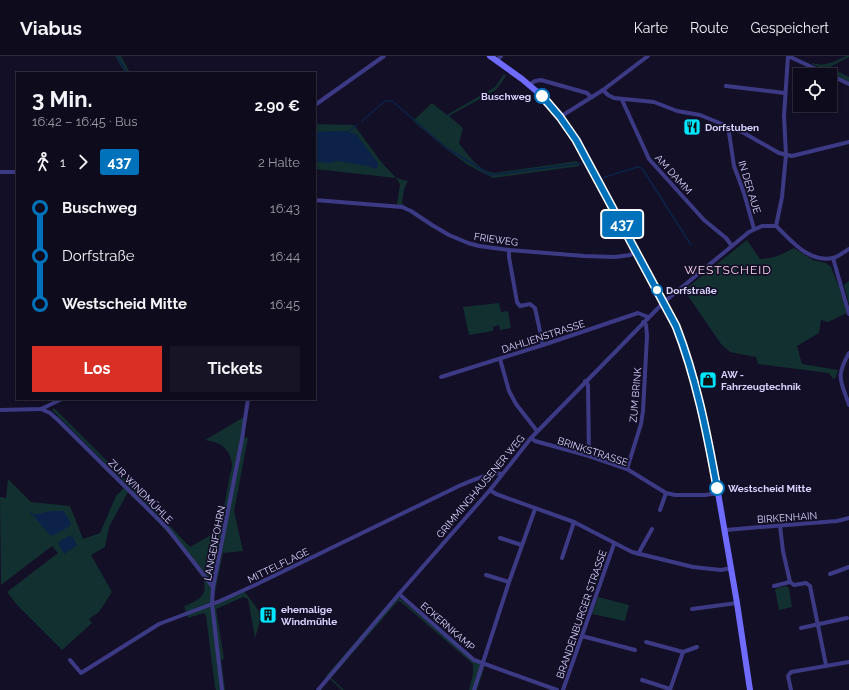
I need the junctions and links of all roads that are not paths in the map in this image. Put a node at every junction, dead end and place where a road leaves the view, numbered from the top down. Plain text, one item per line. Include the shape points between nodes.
1 (490, 56) edge
2 (648, 56) edge
3 (788, 56) edge
4 (382, 57) edge
5 (499, 58) edge
6 (815, 68) edge
7 (837, 78) edge
8 (849, 84) edge
9 (529, 85) junction
10 (726, 86) dead end
11 (603, 90) junction
12 (785, 93) junction
13 (591, 97) junction
14 (622, 100) junction
15 (316, 104) edge
16 (560, 117) junction
17 (728, 126) junction
18 (849, 142) edge
19 (786, 155) junction
20 (0, 172) edge
21 (16, 172) edge
22 (316, 200) edge
23 (776, 226) junction
24 (754, 230) junction
25 (732, 246) junction
26 (509, 250) junction
27 (849, 250) edge
28 (636, 251) junction
29 (833, 258) junction
30 (664, 302) junction
31 (849, 314) edge
32 (648, 317) junction
33 (644, 322) junction
34 (542, 345) junction
35 (849, 353) edge
36 (500, 358) junction
37 (441, 377) dead end
38 (585, 381) junction
39 (60, 400) edge
40 (248, 400) edge
41 (51, 405) junction
42 (849, 405) edge
43 (41, 408) junction
44 (0, 410) edge
45 (50, 413) junction
46 (537, 431) junction
47 (531, 438) junction
48 (589, 456) junction
49 (627, 469) junction
50 (502, 474) junction
51 (490, 490) junction
52 (666, 493) junction
53 (718, 493) junction
54 (535, 509) junction
55 (660, 510) dead end
56 (849, 518) edge
57 (574, 522) junction
58 (780, 526) junction
59 (652, 529) dead end
60 (725, 530) junction
61 (500, 538) dead end
62 (614, 544) junction
63 (522, 545) junction
64 (638, 554) junction
65 (562, 558) dead end
66 (849, 567) edge
67 (732, 568) junction
68 (830, 574) dead end
69 (486, 576) dead end
70 (508, 582) junction
71 (790, 582) junction
72 (774, 586) dead end
73 (213, 587) junction
74 (399, 594) junction
75 (737, 603) junction
76 (212, 604) junction
77 (692, 609) dead end
78 (847, 618) dead end
79 (817, 624) junction
80 (801, 628) dead end
81 (582, 636) junction
82 (646, 642) dead end
83 (697, 647) dead end
84 (635, 650) dead end
85 (683, 652) junction
86 (70, 660) dead end
87 (482, 662) junction
88 (849, 662) edge
89 (826, 665) junction
90 (642, 680) dead end
91 (222, 690) edge
92 (318, 690) edge
93 (474, 690) edge
94 (557, 690) edge
95 (562, 690) edge
96 (670, 690) edge
97 (750, 690) edge
98 (791, 690) edge

1 - 5 main road
2 - 11 street
3 - 6 street
3 - 12 street
4 - 15 street
5 - 9 main road
7 - 8 street
9 - 13 street via 541,80 587,93
9 - 16 main road
10 - 12 street
11 - 13 street
11 - 14 street via 608,96
12 - 19 street
13 - 16 street
14 - 17 street via 654,102 677,111 700,114
14 - 25 street, AM DAMM via 649,159 704,220
16 - 28 main road via 588,162
17 - 19 street
17 - 24 street, IN DER AUE via 734,166
18 - 19 street via 792,156
19 - 23 street
20 - 21 street
22 - 26 street, FRIEWEG via 402,207 449,235 468,243
23 - 24 street via 767,225
23 - 29 street via 813,257
24 - 25 street
25 - 30 street
26 - 28 street, FRIEWEG via 584,256 630,255
26 - 34 street via 517,302 520,306 530,304 535,308
27 - 29 street
28 - 30 main road
29 - 31 street
30 - 32 street, GRIMMINGHAUSENER WEG
30 - 53 main road via 676,326 689,363
32 - 33 street, GRIMMINGHAUSENER WEG
32 - 34 street, DAHLIENSTRASSE via 638,313
33 - 38 street, GRIMMINGHAUSENER WEG
33 - 49 street, ZUM BRINK via 647,336 643,411
34 - 36 street, DAHLIENSTRASSE
35 - 42 street via 840,372
36 - 37 street, DAHLIENSTRASSE
36 - 46 street via 509,391
38 - 46 street, GRIMMINGHAUSENER WEG
38 - 48 street via 588,386
39 - 41 street
40 - 73 street, LANGENFOHRN
41 - 43 street
41 - 45 street
43 - 44 street
43 - 45 street, ZUR WINDMÜHLE
45 - 73 street, ZUR WINDMÜHLE via 167,528
46 - 47 street, GRIMMINGHAUSENER WEG
47 - 48 street, BRINKSTRASSE
47 - 50 street, GRIMMINGHAUSENER WEG
48 - 49 street, BRINKSTRASSE
49 - 52 street, BRINKSTRASSE
50 - 51 street, GRIMMINGHAUSENER WEG
50 - 76 street, MITTELFLAGE via 489,475 461,485
51 - 54 street
51 - 74 street, GRIMMINGHAUSENER WEG
52 - 53 street, BRINKSTRASSE
52 - 55 street
53 - 60 main road
54 - 57 street
54 - 63 street
56 - 58 street, BIRKENHAIN
57 - 62 street
57 - 65 street
58 - 60 street, BIRKENHAIN
58 - 71 street
59 - 64 street
60 - 67 main road
61 - 63 street
62 - 64 street
62 - 81 street, BRANDENBURGER STRASSE
63 - 70 street
64 - 67 street via 694,567 721,570
66 - 68 street
67 - 75 main road
69 - 70 street
70 - 87 street
71 - 72 street
71 - 79 street via 794,585 806,583 810,586
73 - 76 street, LANGENFOHRN
74 - 87 street, ECKERNKAMP via 474,660
74 - 92 street, GRIMMINGHAUSENER WEG
75 - 77 street
75 - 97 main road
76 - 86 street, MITTELFLAGE via 159,624 81,673
76 - 91 street, LANGENFOHRN
78 - 79 street
79 - 80 street
79 - 89 street
81 - 84 street
81 - 95 street, BRANDENBURGER STRASSE
82 - 85 street
83 - 85 street
85 - 96 street
87 - 93 street
87 - 94 street, ECKERNKAMP
88 - 89 street
89 - 98 street via 789,673
90 - 96 street

